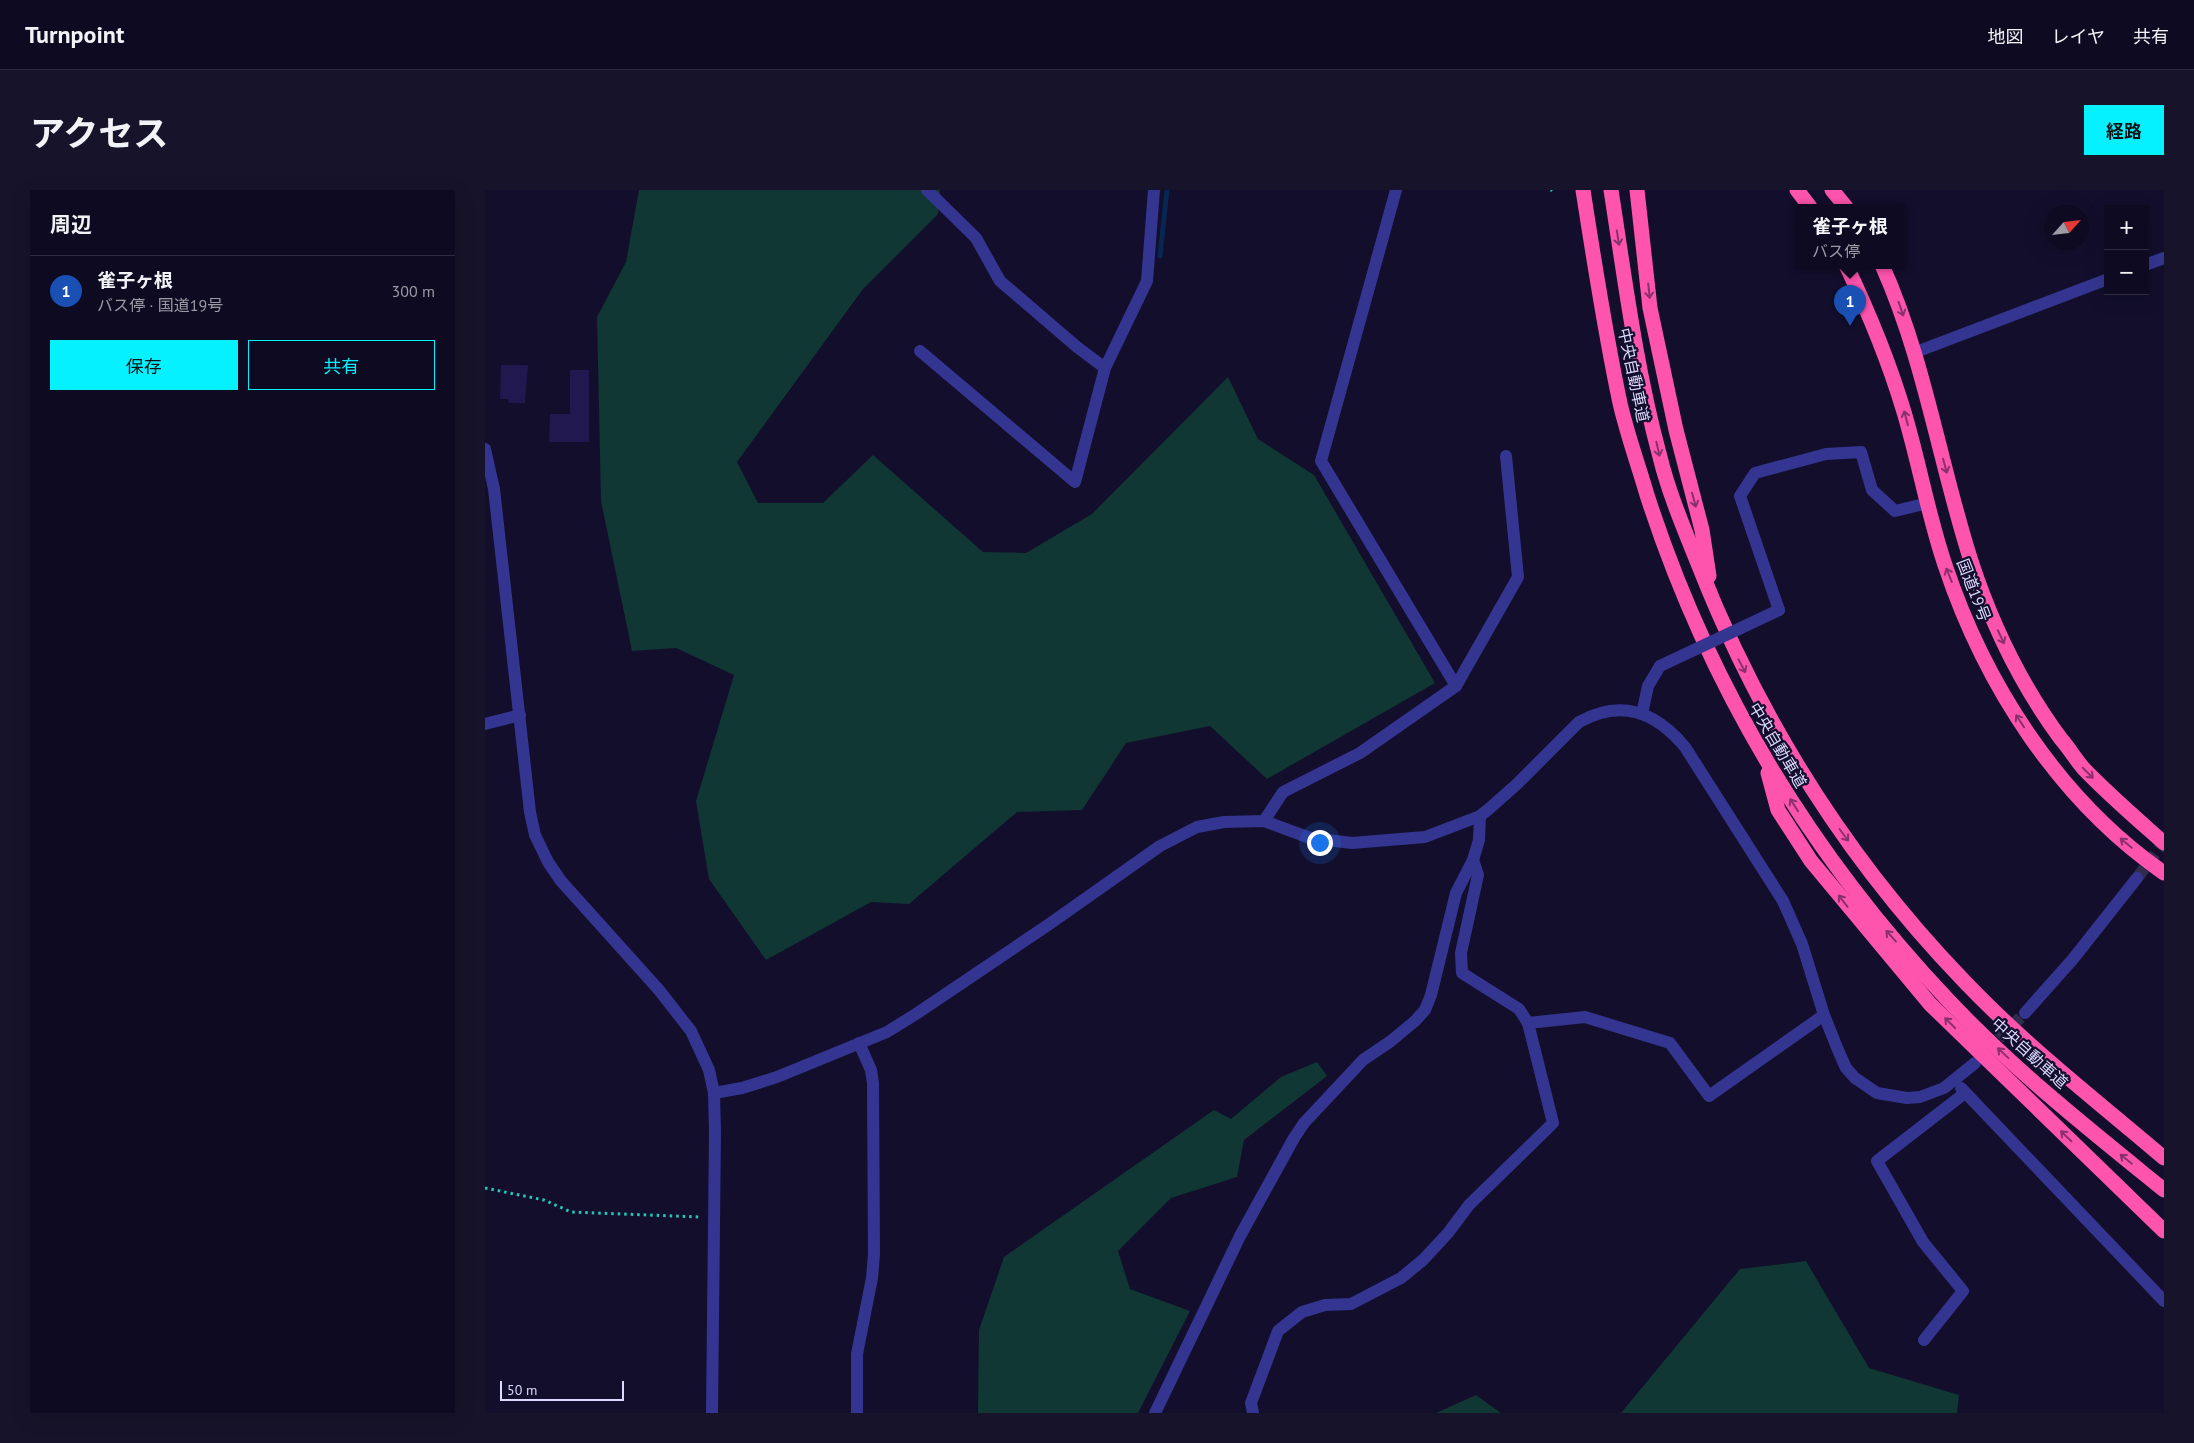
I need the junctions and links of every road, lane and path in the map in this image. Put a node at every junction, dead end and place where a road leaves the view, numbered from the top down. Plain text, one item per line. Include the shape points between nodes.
1 (927, 190) edge
2 (1154, 190) edge
3 (1395, 190) edge
4 (1583, 190) edge
5 (1611, 190) edge
6 (1637, 190) edge
7 (1797, 190) edge
8 (1832, 190) edge
9 (1809, 204) edge
10 (1844, 204) edge
11 (2164, 258) edge
12 (2149, 264) edge
13 (1847, 269) edge
14 (1884, 269) edge
15 (2104, 281) edge
16 (920, 351) dead end
17 (1916, 352) junction
18 (1105, 368) junction
19 (485, 449) edge
20 (1506, 456) dead end
21 (1928, 503) junction
22 (1713, 601) junction
23 (1456, 686) junction
24 (1642, 714) junction
25 (520, 715) junction
26 (485, 724) edge
27 (1765, 760) junction
28 (1479, 816) junction
29 (1264, 821) junction
30 (2164, 843) edge
31 (1473, 860) junction
32 (2164, 873) edge
33 (2137, 878) tunnel mouth
34 (2025, 1012) tunnel mouth
35 (1824, 1015) junction
36 (1528, 1023) junction
37 (859, 1043) junction
38 (1975, 1063) dead end
39 (1955, 1080) junction
40 (713, 1093) junction
41 (1965, 1093) junction
42 (2164, 1158) edge
43 (485, 1188) edge
44 (2164, 1190) edge
45 (714, 1218) junction
46 (2164, 1231) edge
47 (2164, 1301) edge
48 (1924, 1340) dead end
49 (712, 1413) edge
50 (857, 1413) edge
51 (1155, 1413) edge
52 (1253, 1413) edge

1 - 18 street via 976,238 1000,281
2 - 18 street via 1147,281
3 - 23 street via 1321,462
4 - 27 highway, 中央自動車道 via 1621,404 1647,496 1689,611 1716,671
5 -> 22 highway, 中央自動車道 via 1637,358 1660,460
6 -> 22 highway via 1651,308 1676,430 1702,530
7 - 9 highway
8 - 10 highway
11 - 12 street
21 -> 13 highway, 国道19号 via 1904,411 1877,337
14 -> 17 highway, 国道19号
15 - 17 street
16 - 18 street via 1075,482
17 -> 30 highway, 国道19号 via 1971,560 2017,671 2083,768
19 - 25 street via 494,489
20 - 23 street via 1518,577
21 - 24 street, bridge via 1895,511 1872,490 1861,452 1827,454 1755,473 1740,496 1779,610 1660,666 1648,686
32 -> 21 highway, 国道19号 via 2105,826 2071,790 2007,702 1973,635 1945,565
22 -> 42 highway, 中央自動車道 via 1772,724 1832,819 1898,907 1965,982 2021,1037
23 - 29 street via 1360,753 1283,792
24 - 28 street via 1613,710 1579,722 1517,784
24 - 35 street via 1664,725 1685,747 1770,879 1802,944
25 - 26 street
25 - 40 street via 530,812 535,835 548,862 691,1031 709,1070
44 -> 27 highway, 中央自動車道 via 2065,1109 1948,1000 1874,917 1815,838
46 -> 27 highway via 1930,1004 1849,909 1778,810
28 - 29 street via 1425,837 1352,842 1310,838
28 - 31 street via 1479,840
29 - 37 street via 1224,822 1197,827 1160,846 916,1014 887,1032
31 - 36 street via 1478,875 1461,953 1462,972 1519,1009
31 - 51 street via 1456,893 1425,1010 1391,1041 1363,1060 1304,1123 1240,1236
33 - 34 street via 2073,959
35 - 36 street via 1709,1096 1670,1043 1585,1017
35 - 39 street via 1847,1068 1865,1087 1877,1094 1920,1097
36 - 52 street via 1553,1123 1469,1205 1423,1260 1401,1278 1351,1304 1325,1305 1301,1312 1278,1331 1251,1403
37 - 40 street via 777,1077
37 - 50 street via 871,1070 873,1084 874,1254 857,1354
38 - 39 street
39 - 41 street
40 - 45 street
41 - 47 street
41 - 48 street via 1877,1161 1923,1242 1963,1291
43 - 45 path via 544,1200 571,1212
45 - 49 street

